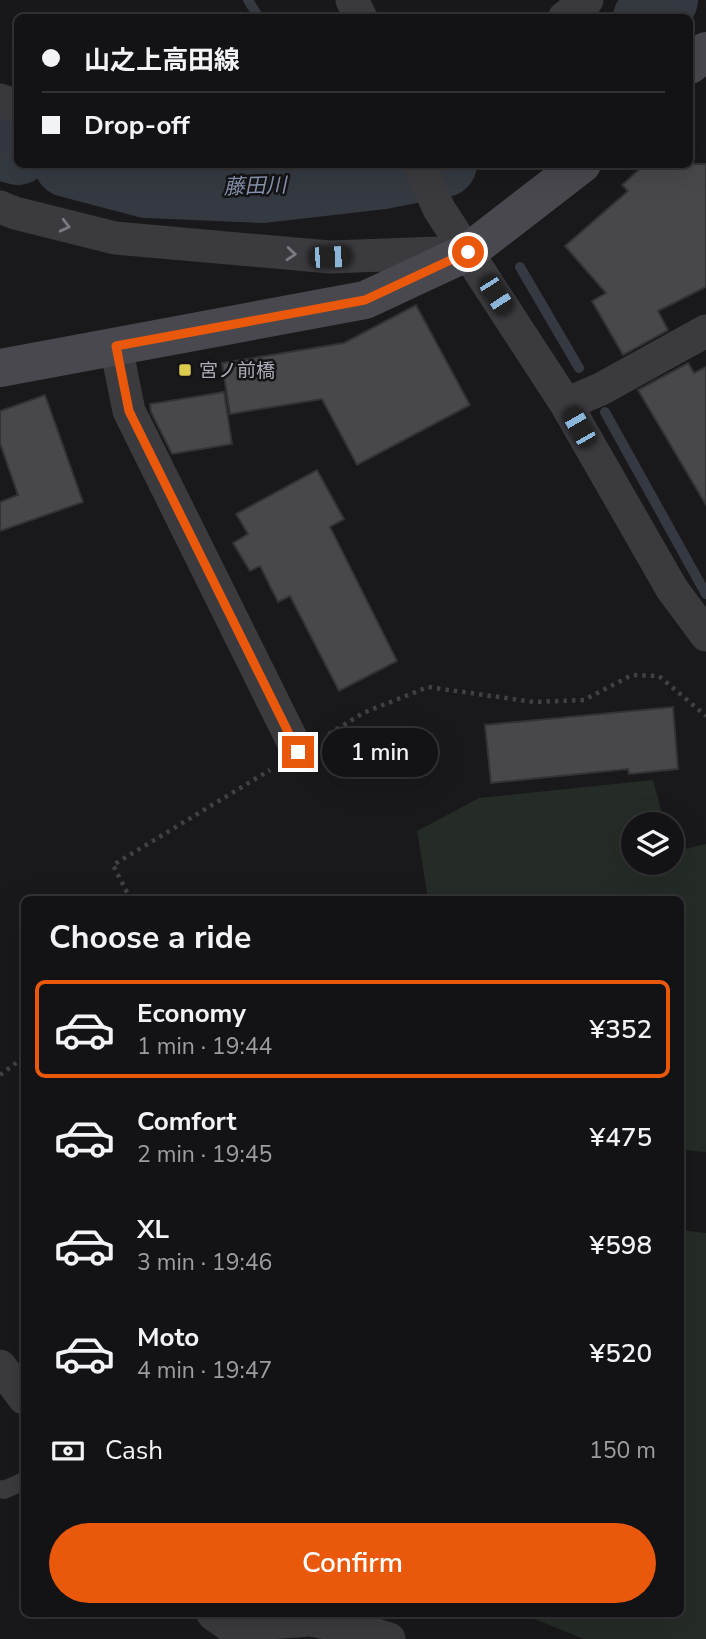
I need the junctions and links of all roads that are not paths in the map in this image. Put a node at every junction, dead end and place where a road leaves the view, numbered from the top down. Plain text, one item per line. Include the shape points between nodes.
1 (587, 0) edge
2 (569, 14) edge
3 (421, 168) edge
4 (577, 168) edge
5 (0, 207) edge
6 (468, 252) junction
7 (706, 331) edge
8 (116, 346) junction
9 (0, 369) edge
10 (566, 404) junction
11 (706, 635) edge
12 (298, 752) road end
13 (0, 1366) edge
14 (21, 1394) edge
15 (21, 1482) edge
16 (0, 1489) edge
17 (217, 1617) edge
18 (389, 1639) edge

1 - 2 street
3 - 6 street via 439,209
4 - 6 street
5 -> 6 street via 115,238 330,257
6 - 8 street via 365,300
6 - 10 street
7 - 10 street
8 - 9 street
8 - 12 street via 129,411
10 - 11 street via 672,589
13 - 14 street
15 - 16 lane
17 - 18 street via 230,1626 310,1620

